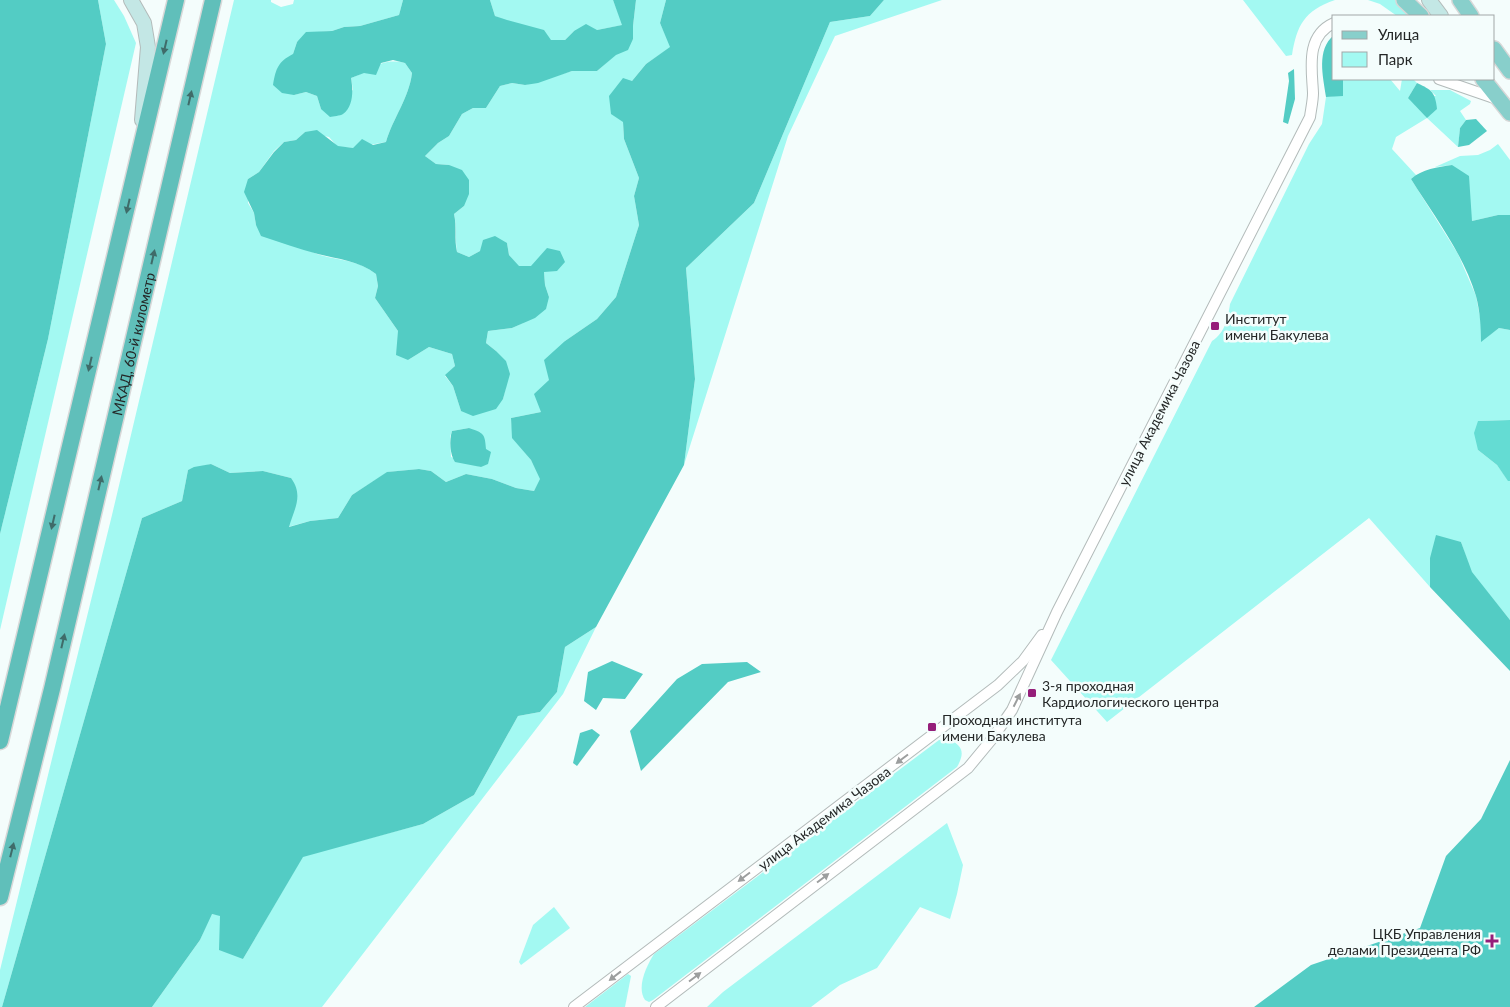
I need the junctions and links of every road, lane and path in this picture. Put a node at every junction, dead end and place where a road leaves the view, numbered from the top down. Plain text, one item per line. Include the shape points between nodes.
1 (131, 0) edge
2 (176, 0) edge
3 (213, 0) edge
4 (1404, 0) edge
5 (1429, 0) edge
6 (1453, 0) edge
7 (1460, 0) edge
8 (1420, 15) edge
9 (1440, 15) edge
10 (1466, 15) edge
11 (1470, 15) edge
12 (1332, 26) edge
13 (1495, 50) edge
14 (1510, 71) edge
15 (1442, 80) edge
16 (1484, 80) edge
17 (1500, 100) junction
18 (1510, 113) edge
19 (139, 159) junction
20 (1057, 612) junction
21 (0, 741) edge
22 (0, 897) edge
23 (574, 1007) edge
24 (656, 1007) edge

1 - 19 main road via 144,23 148,47
2 -> 19 highway
22 -> 3 highway, МКАД, 60-й километр via 52,689
4 - 8 main road
5 - 9 main road
6 - 10 main road
7 - 11 main road
12 - 20 street, улица Академика Чазова via 1319,36 1312,51 1310,117
13 - 14 main road
15 - 17 street
16 - 17 main road
17 - 18 main road
19 -> 21 highway
20 -> 23 street, улица Академика Чазова via 1023,661 998,685
24 -> 20 street, улица Академика Чазова via 968,768 1012,710

